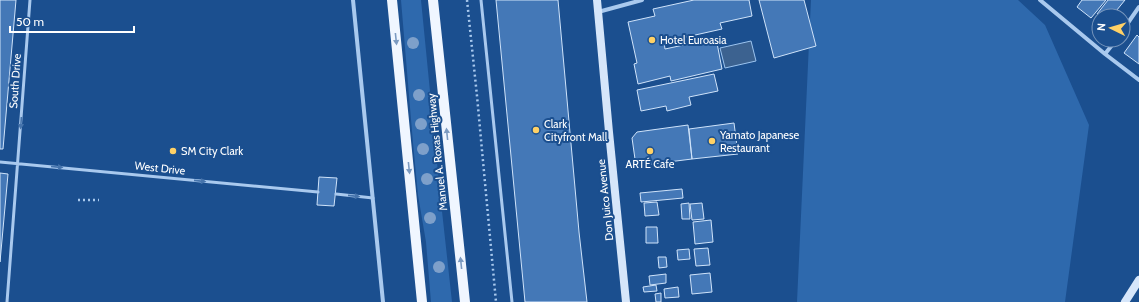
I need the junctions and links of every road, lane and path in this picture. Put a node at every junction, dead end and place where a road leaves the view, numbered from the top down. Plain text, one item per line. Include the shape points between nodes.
1 (30, 0) edge
2 (353, 0) edge
3 (392, 0) edge
4 (433, 0) edge
5 (467, 0) edge
6 (480, 0) edge
7 (597, 0) edge
8 (642, 0) edge
9 (1040, 0) edge
10 (1139, 7) edge
11 (598, 12) junction
12 (1131, 18) edge
13 (1110, 48) edge
14 (1105, 54) junction
15 (1139, 80) edge
16 (0, 162) edge
17 (18, 164) junction
18 (318, 192) dead end
19 (336, 194) dead end
20 (373, 198) junction
21 (78, 200) dead end
22 (99, 200) dead end
23 (1138, 284) edge
24 (7, 302) edge
25 (383, 302) edge
26 (422, 302) edge
27 (465, 302) edge
28 (496, 302) edge
29 (512, 302) edge
30 (626, 302) edge
31 (1125, 302) edge

1 -> 17 lane, South Drive
2 - 20 street
3 -> 26 main road
27 -> 4 main road, Manuel A. Roxas Highway
5 - 28 path
6 - 29 lane
7 - 11 main road, Don Juico Avenue
8 - 11 street
9 - 14 street
10 - 12 street
11 - 30 main road, Don Juico Avenue
13 - 14 street
14 - 15 street
16 - 17 lane, West Drive
17 -> 18 lane, West Drive
17 - 24 lane, South Drive
19 -> 20 lane
20 - 25 street
21 - 22 path
23 - 31 main road

